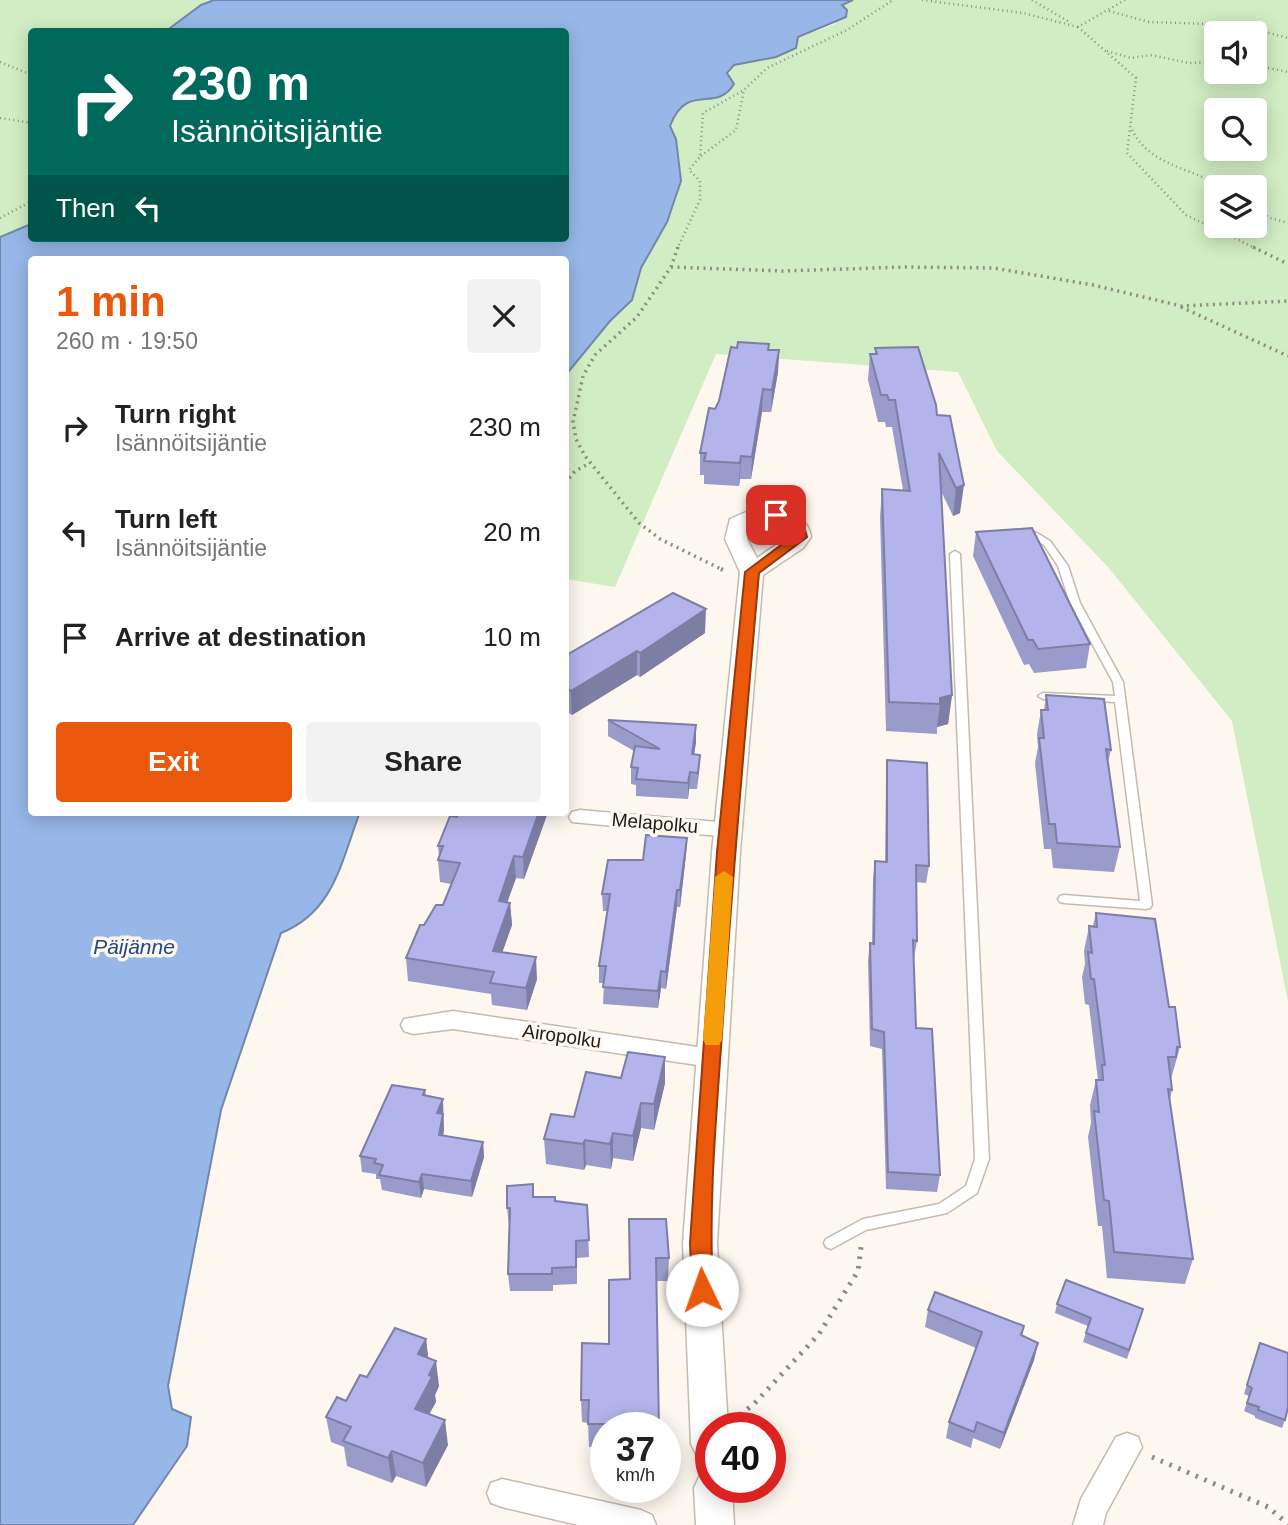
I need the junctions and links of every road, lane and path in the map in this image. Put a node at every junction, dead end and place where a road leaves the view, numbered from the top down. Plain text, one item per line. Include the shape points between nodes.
1 (893, 0) edge
2 (922, 0) edge
3 (1032, 0) edge
4 (1125, 0) edge
5 (1108, 11) junction
6 (1077, 27) junction
7 (1288, 38) edge
8 (1103, 49) junction
9 (0, 62) edge
10 (1204, 62) edge
11 (1267, 68) edge
12 (1288, 72) edge
13 (28, 73) edge
14 (744, 90) junction
15 (0, 118) edge
16 (28, 122) edge
17 (1130, 126) junction
18 (700, 157) junction
19 (1204, 176) edge
20 (28, 203) edge
21 (1267, 216) edge
22 (0, 218) edge
23 (1288, 223) edge
24 (1288, 264) edge
25 (671, 267) junction
26 (1288, 301) edge
27 (1175, 304) junction
28 (1288, 356) edge
29 (590, 463) junction
30 (569, 478) edge
31 (1012, 531) edge
32 (955, 554) dead end
33 (751, 580) joint
34 (1043, 696) edge
35 (1120, 699) junction
36 (580, 817) dead end
37 (729, 830) junction
38 (1064, 899) dead end
39 (413, 1025) dead end
40 (711, 1058) junction
41 (863, 1225) junction
42 (831, 1243) dead end
43 (708, 1412) edge
44 (744, 1412) edge
45 (1127, 1447) joint
46 (502, 1493) dead end
47 (714, 1503) edge
48 (1288, 1524) edge
49 (641, 1525) edge
50 (715, 1525) edge
51 (1088, 1525) edge

1 - 14 path via 847,30 767,68
2 - 6 path via 1023,13
3 - 6 path
4 - 5 path
5 - 6 path
5 - 7 path via 1149,22 1239,25
6 - 8 path
8 - 10 path via 1131,58 1152,55
8 - 17 path via 1136,78
9 - 13 path
11 - 12 path
14 - 18 path via 736,130
14 - 18 path via 703,113
15 - 16 path
17 - 19 path via 1147,152
17 - 24 path via 1127,153 1186,215
18 - 25 path via 689,170 700,181 700,200
20 - 22 path
21 - 23 path
25 - 27 path via 783,271 994,268
25 - 29 path via 637,317 595,355 583,376 573,422 576,439
26 - 27 path
27 - 28 path
29 - 30 path
29 - 33 path via 639,523 660,538
31 - 35 lane via 1047,543 1063,566 1075,603 1118,682
32 - 41 lane via 982,1159 972,1189 942,1209
33 - 37 street
34 - 35 lane
35 - 38 lane via 1146,905
36 - 37 street, Melapolku
37 - 40 street
39 - 40 street, Airopolku via 453,1020
40 - 43 street via 700,1243
41 - 42 lane
41 - 44 path via 858,1271 819,1334
45 - 48 path via 1268,1507
45 - 51 street via 1092,1509
46 - 49 street
47 - 50 street

